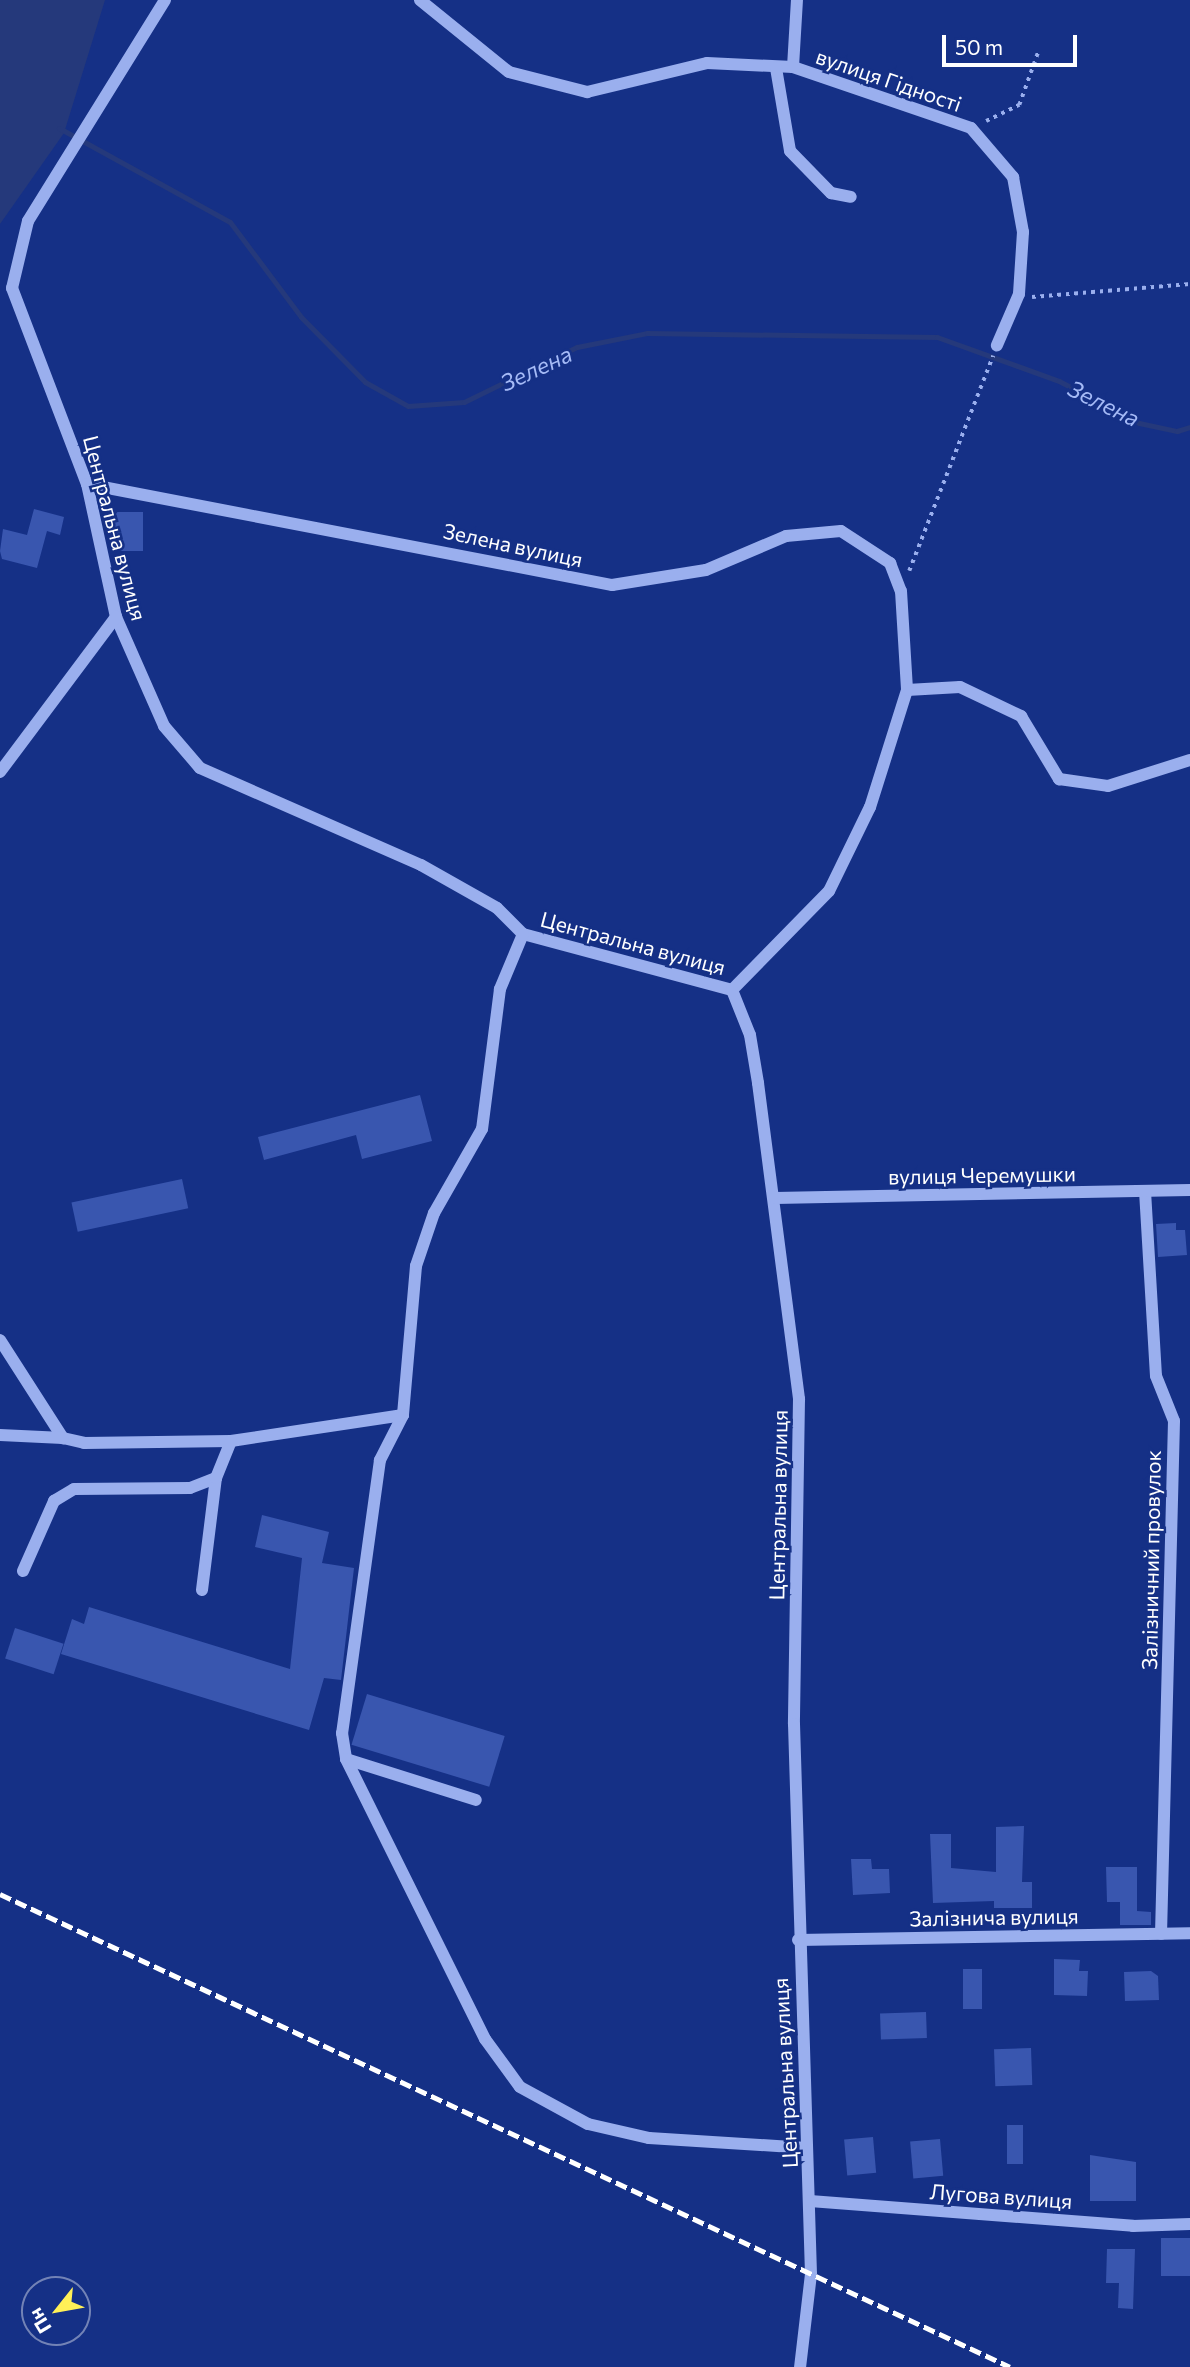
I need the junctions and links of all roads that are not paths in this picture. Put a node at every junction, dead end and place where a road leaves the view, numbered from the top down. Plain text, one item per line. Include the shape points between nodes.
1 (165, 0) edge
2 (420, 0) edge
3 (797, 0) edge
4 (793, 67) junction
5 (776, 68) junction
6 (851, 197) dead end
7 (6, 286) edge
8 (998, 345) road end
9 (87, 484) junction
10 (116, 617) junction
11 (907, 690) junction
12 (1190, 760) edge
13 (0, 772) edge
14 (523, 934) junction
15 (732, 990) junction
16 (1145, 1191) junction
17 (1190, 1191) edge
18 (775, 1198) junction
19 (0, 1340) edge
20 (403, 1415) junction
21 (0, 1435) edge
22 (64, 1438) junction
23 (231, 1441) junction
24 (216, 1478) junction
25 (23, 1570) dead end
26 (202, 1590) dead end
27 (346, 1759) junction
28 (476, 1800) dead end
29 (1190, 1933) edge
30 (1161, 1934) junction
31 (798, 1940) junction
32 (807, 2148) junction
33 (810, 2201) junction
34 (1190, 2224) edge
35 (800, 2367) edge

1 - 7 street, Центральна вулиця via 60,162 28,221
2 - 5 street, вулиця Гідності via 509,72 587,92 707,63
3 - 4 street
4 - 5 street, вулиця Гідності
4 - 8 street, вулиця Гідності via 971,128 1013,177 1023,232 1019,294
5 - 6 street via 790,151 831,193
7 - 9 street, Центральна вулиця
9 - 10 street, Центральна вулиця
9 - 11 street, Зелена вулиця via 612,585 706,570 786,536 841,531 890,562 901,591
10 - 13 street
10 - 14 street, Центральна вулиця via 164,726 200,768 421,865 496,908
11 - 12 street via 960,687 1021,716 1059,779 1108,786
11 - 15 street via 870,807 829,891
14 - 15 street, Центральна вулиця
14 - 20 street via 500,989 482,1129 434,1213 416,1266
15 - 18 street, Центральна вулиця via 750,1035
16 - 17 street, вулиця Черемушки
16 - 18 street, вулиця Черемушки
16 - 30 street, Залізничний провулок via 1156,1376 1174,1420
18 - 31 street, Центральна вулиця via 799,1399
19 - 22 street
20 - 23 street
20 - 27 street via 380,1460 342,1733
21 - 22 street
22 - 23 street
23 - 24 street
24 - 25 street via 190,1488 74,1489 54,1501
24 - 26 street
27 - 28 street
27 - 32 street via 485,2039 520,2087 588,2124 649,2138
29 - 30 street, Залізнича вулиця
30 - 31 street, Залізнича вулиця
31 - 32 street, Центральна вулиця
32 - 33 street, Центральна вулиця
33 - 34 street, Лугова вулиця via 1133,2226
33 - 35 street, Центральна вулиця via 811,2274

